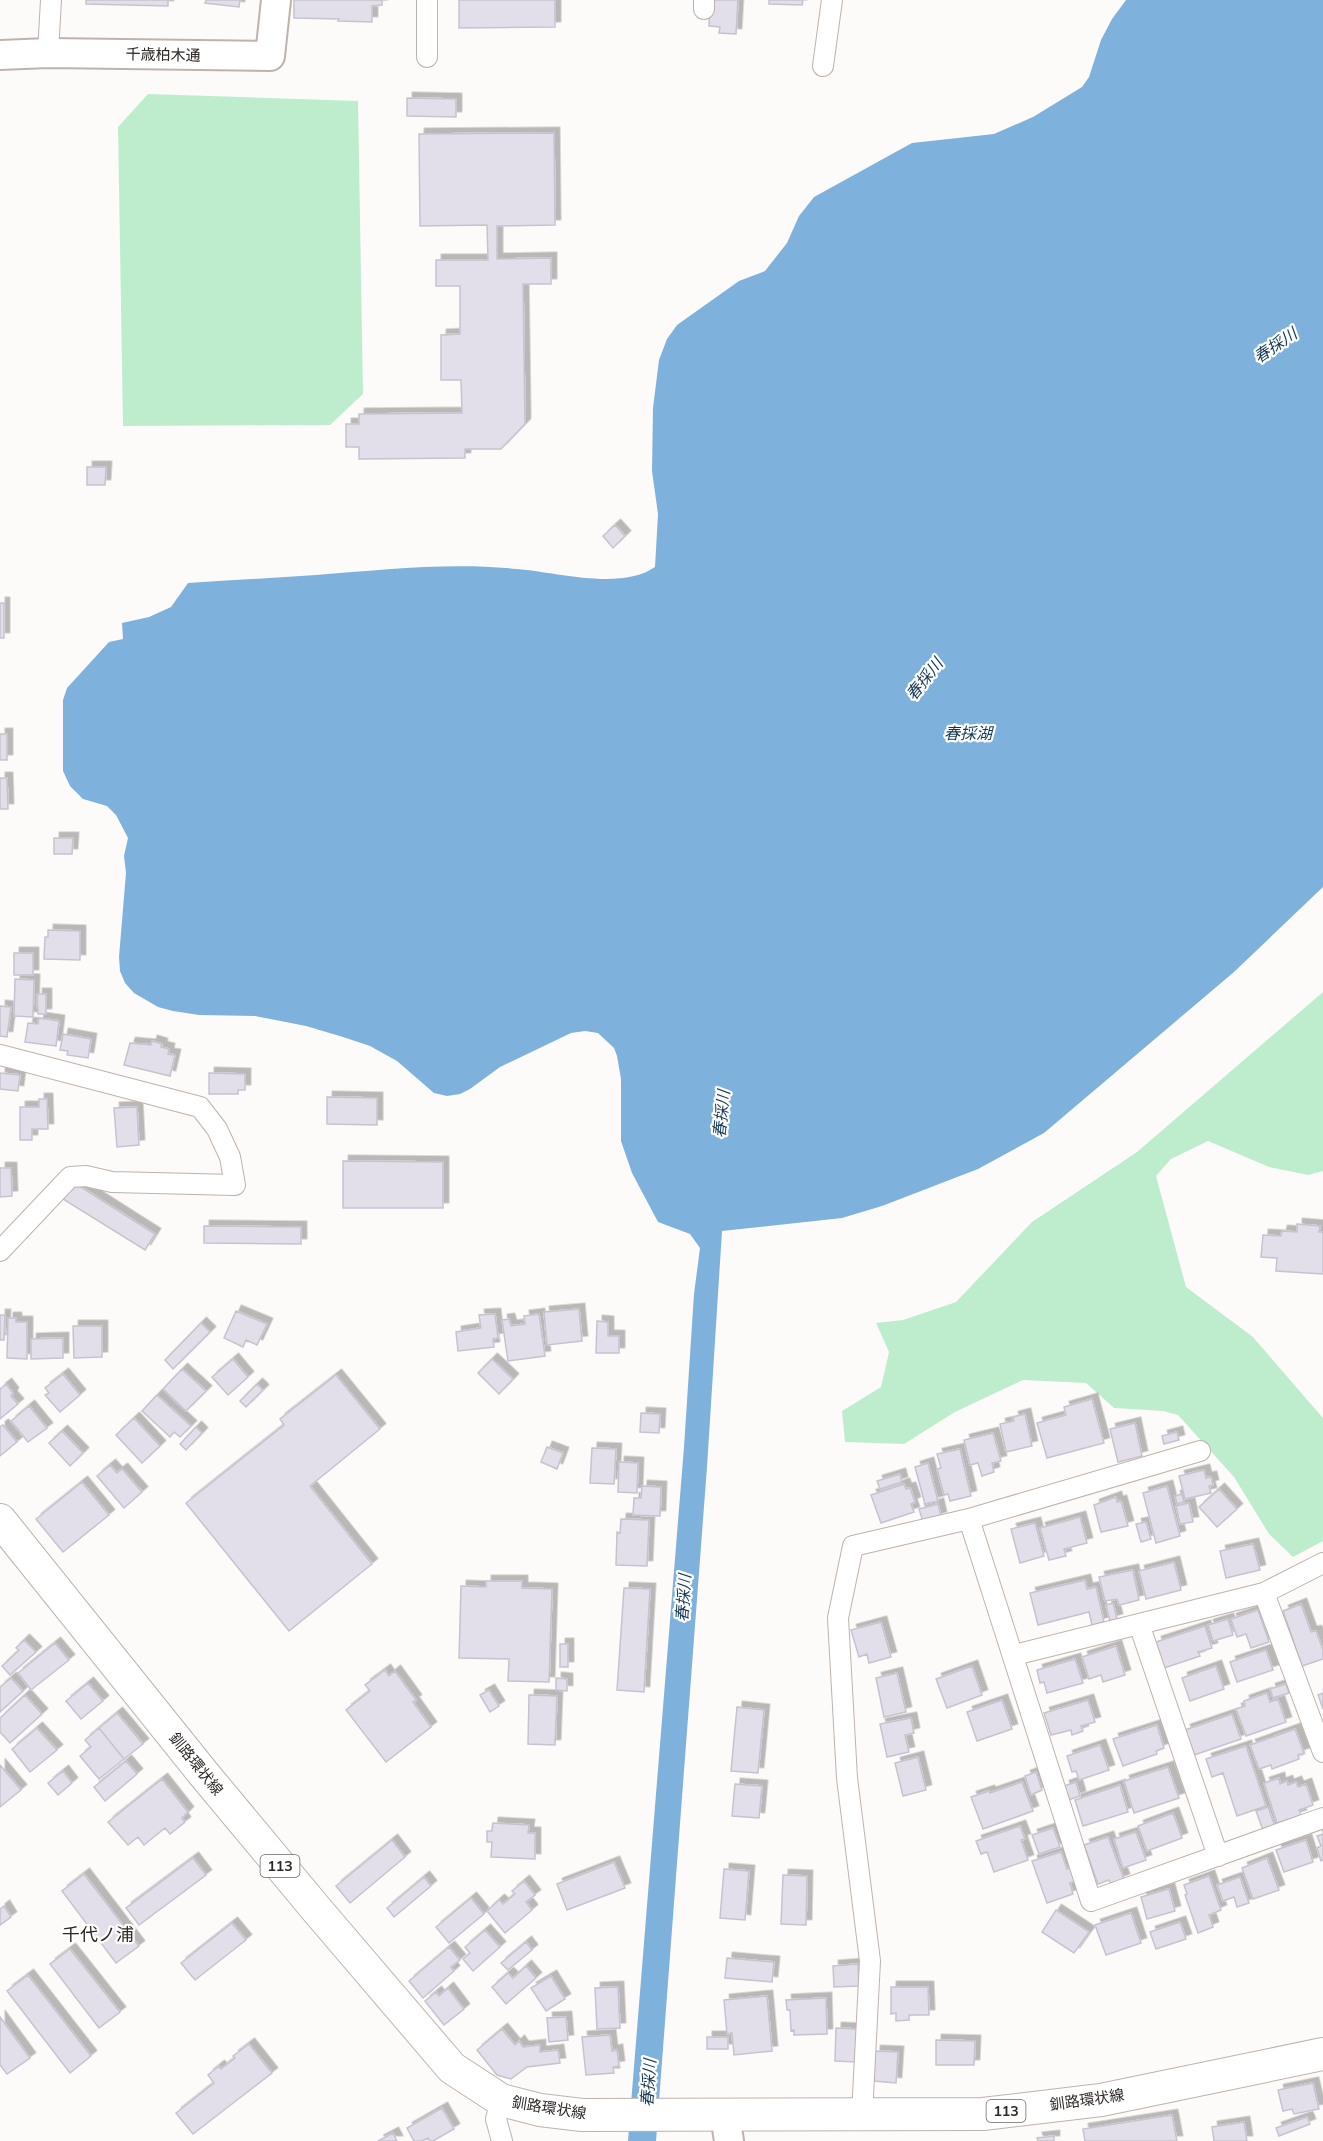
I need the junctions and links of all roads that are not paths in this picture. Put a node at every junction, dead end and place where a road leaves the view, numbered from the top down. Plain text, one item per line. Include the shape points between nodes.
1 (51, 0) edge
2 (276, 0) edge
3 (427, 0) edge
4 (832, 0) edge
5 (48, 53) junction
6 (0, 55) edge
7 (427, 57) dead end
8 (823, 66) dead end
9 (0, 1055) edge
10 (0, 1251) edge
11 (1200, 1451) dead end
12 (969, 1519) junction
13 (0, 1521) edge
14 (1323, 1563) edge
15 (1264, 1593) junction
16 (1139, 1624) junction
17 (1014, 1655) junction
18 (1323, 1752) edge
19 (1323, 1818) edge
20 (1218, 1856) junction
21 (1323, 2054) edge
22 (501, 2100) junction
23 (862, 2115) junction
24 (727, 2128) edge
25 (502, 2141) edge

1 - 5 street
2 - 5 street, 千歳柏木通 via 270,56
3 - 7 street
4 - 8 street
5 - 6 street, 千歳柏木通
9 - 10 street via 200,1107 217,1129 230,1157 235,1185 70,1177
11 - 12 street
12 - 17 street
12 - 23 street via 853,1546 838,1618 847,1778 870,1961
13 - 22 main road, 釧路環状線 / 113 via 211,1782 452,2068
14 - 15 street
15 - 16 street
15 - 18 street
16 - 17 street
16 - 20 street
17 - 20 street via 1091,1901
19 - 20 street
21 - 23 main road, 釧路環状線 / 113 via 1101,2100 983,2114
22 - 24 main road, 釧路環状線 / 113 via 582,2115 685,2116
22 - 25 street via 496,2119
23 - 24 main road, 釧路環状線 / 113

